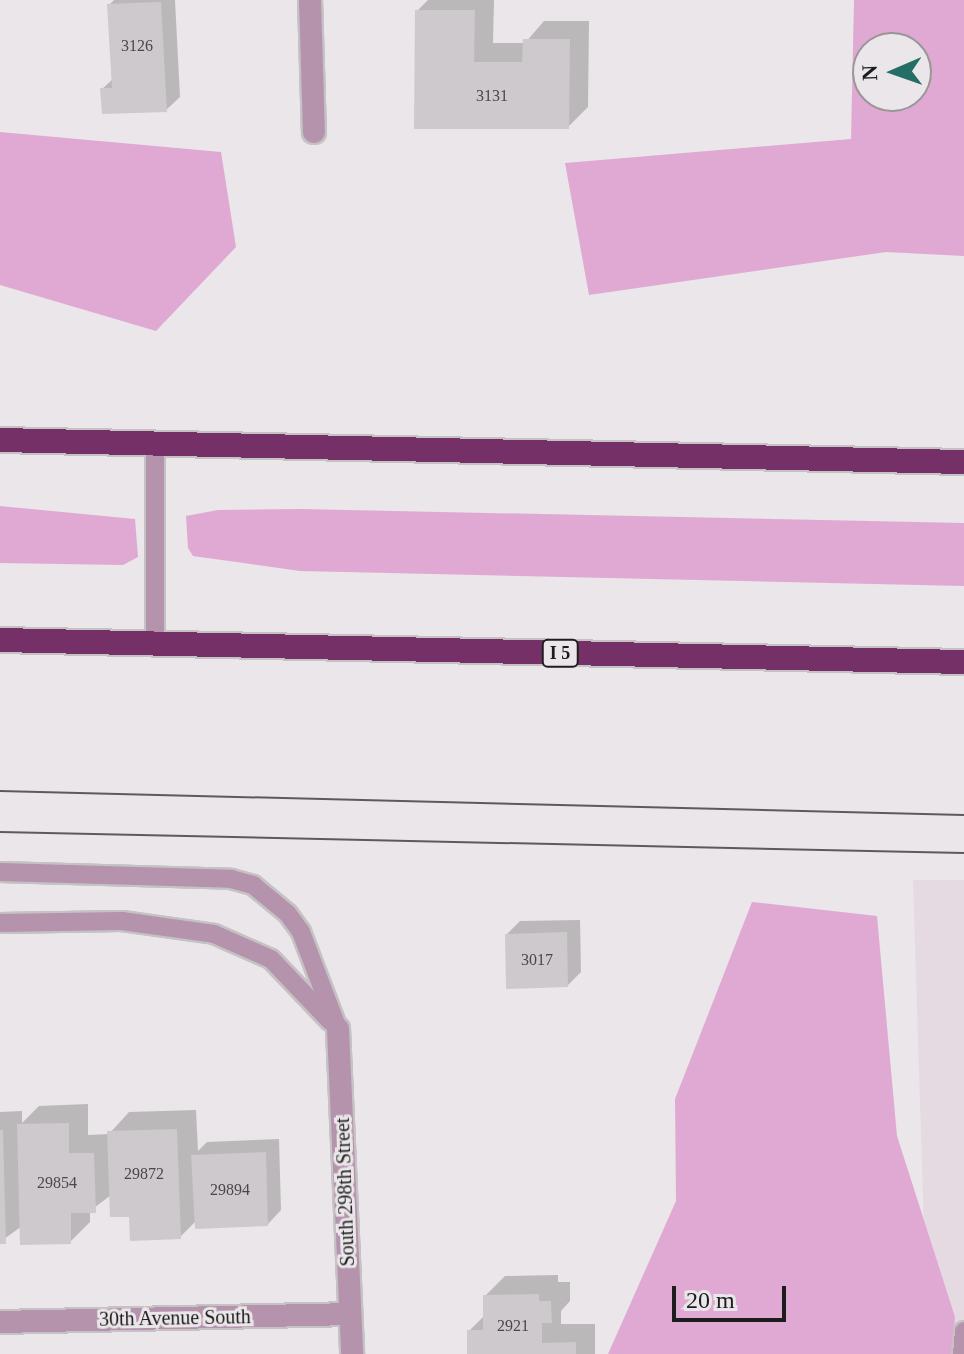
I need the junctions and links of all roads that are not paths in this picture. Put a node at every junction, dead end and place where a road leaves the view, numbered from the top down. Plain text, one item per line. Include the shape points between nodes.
1 (310, 0) edge
2 (314, 132) dead end
3 (0, 440) edge
4 (155, 444) junction
5 (964, 462) edge
6 (0, 640) edge
7 (155, 643) junction
8 (964, 662) edge
9 (0, 872) edge
10 (0, 923) edge
11 (338, 1029) junction
12 (350, 1314) junction
13 (0, 1322) edge
14 (964, 1331) edge
15 (352, 1354) edge
16 (962, 1354) edge

1 - 2 street
3 - 4 highway
4 - 5 highway
4 - 7 lane
6 - 7 highway, I 5
7 - 8 highway, I 5
9 - 11 lane via 231,879 253,885 301,932
10 - 11 lane via 122,921 214,934 271,959
11 - 12 street, South 298th Street
12 - 13 street, 30th Avenue South
12 - 15 street, South 298th Street
14 - 16 lane

